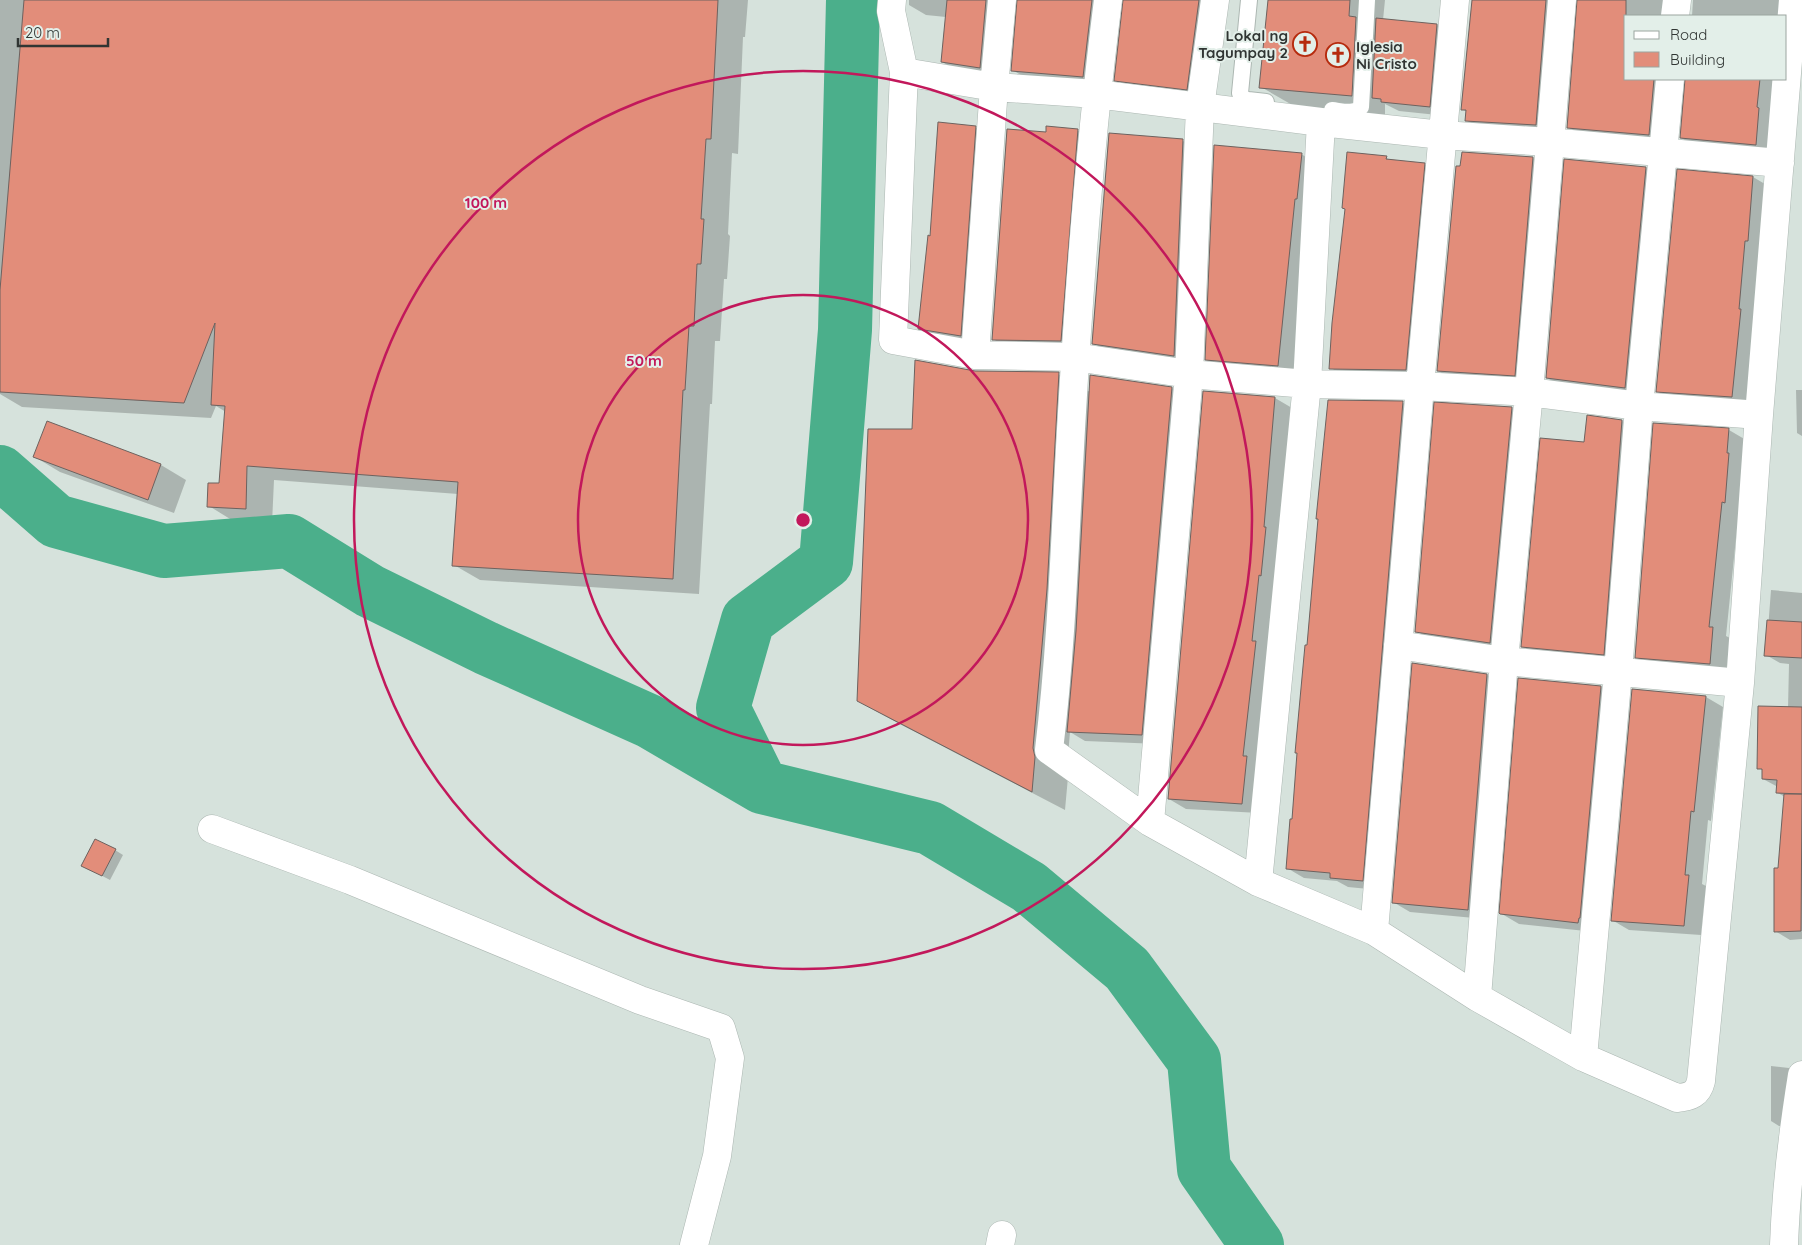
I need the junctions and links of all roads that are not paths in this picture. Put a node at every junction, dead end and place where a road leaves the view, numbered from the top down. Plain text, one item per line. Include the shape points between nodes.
1 (892, 0) edge
2 (1002, 0) edge
3 (1108, 0) edge
4 (1215, 0) edge
5 (1248, 0) edge
6 (1367, 0) edge
7 (1455, 0) edge
8 (1562, 0) edge
9 (1676, 0) edge
10 (1794, 0) edge
11 (1675, 15) edge
12 (904, 72) junction
13 (1670, 80) edge
14 (994, 87) junction
15 (1096, 94) junction
16 (1200, 107) junction
17 (1321, 122) junction
18 (1442, 135) junction
19 (1549, 142) junction
20 (1664, 152) junction
21 (1780, 163) junction
22 (975, 354) junction
23 (1075, 357) junction
24 (1189, 374) junction
25 (1307, 384) junction
26 (1420, 386) junction
27 (1529, 392) junction
28 (1639, 406) junction
29 (1760, 415) junction
30 (1398, 645) junction
31 (1504, 661) junction
32 (1618, 672) junction
33 (1740, 683) junction
34 (1150, 822) junction
35 (212, 828) dead end
36 (1258, 882) junction
37 (1374, 931) junction
38 (1477, 998) junction
39 (1584, 1057) junction
40 (1802, 1075) edge
41 (1798, 1124) edge
42 (694, 1245) edge
43 (1784, 1245) edge

1 - 12 street via 890,11
2 - 14 street
3 - 15 street
4 - 16 street
5 - 6 lane via 1242,98 1353,112 1360,107
7 - 18 street
8 - 19 street
9 - 11 street
10 - 21 street
12 - 14 street
12 - 22 street via 893,340
13 - 20 street
14 - 15 street
14 - 22 street
15 - 16 street
15 - 23 street
16 - 17 street
16 - 24 street
17 - 18 street
17 - 25 street
18 - 19 street
18 - 26 street
19 - 20 street
19 - 27 street
20 - 21 street
20 - 28 street
21 - 29 street
22 - 23 street
23 - 24 street
23 - 34 street via 1056,692 1049,750
24 - 25 street
24 - 34 street
25 - 26 street
25 - 36 street
26 - 27 street
26 - 30 street
27 - 28 street
27 - 31 street
28 - 29 street
28 - 32 street
29 - 33 street
30 - 31 street
30 - 37 street
31 - 32 street
31 - 38 street
32 - 33 street
32 - 39 street
33 - 39 street via 1700,1086 1692,1095 1677,1098
34 - 36 street
35 - 42 street via 359,884 640,1000 721,1028 730,1058 717,1156
36 - 37 street
37 - 38 street
38 - 39 street
40 - 41 street
41 - 43 street via 1787,1196

